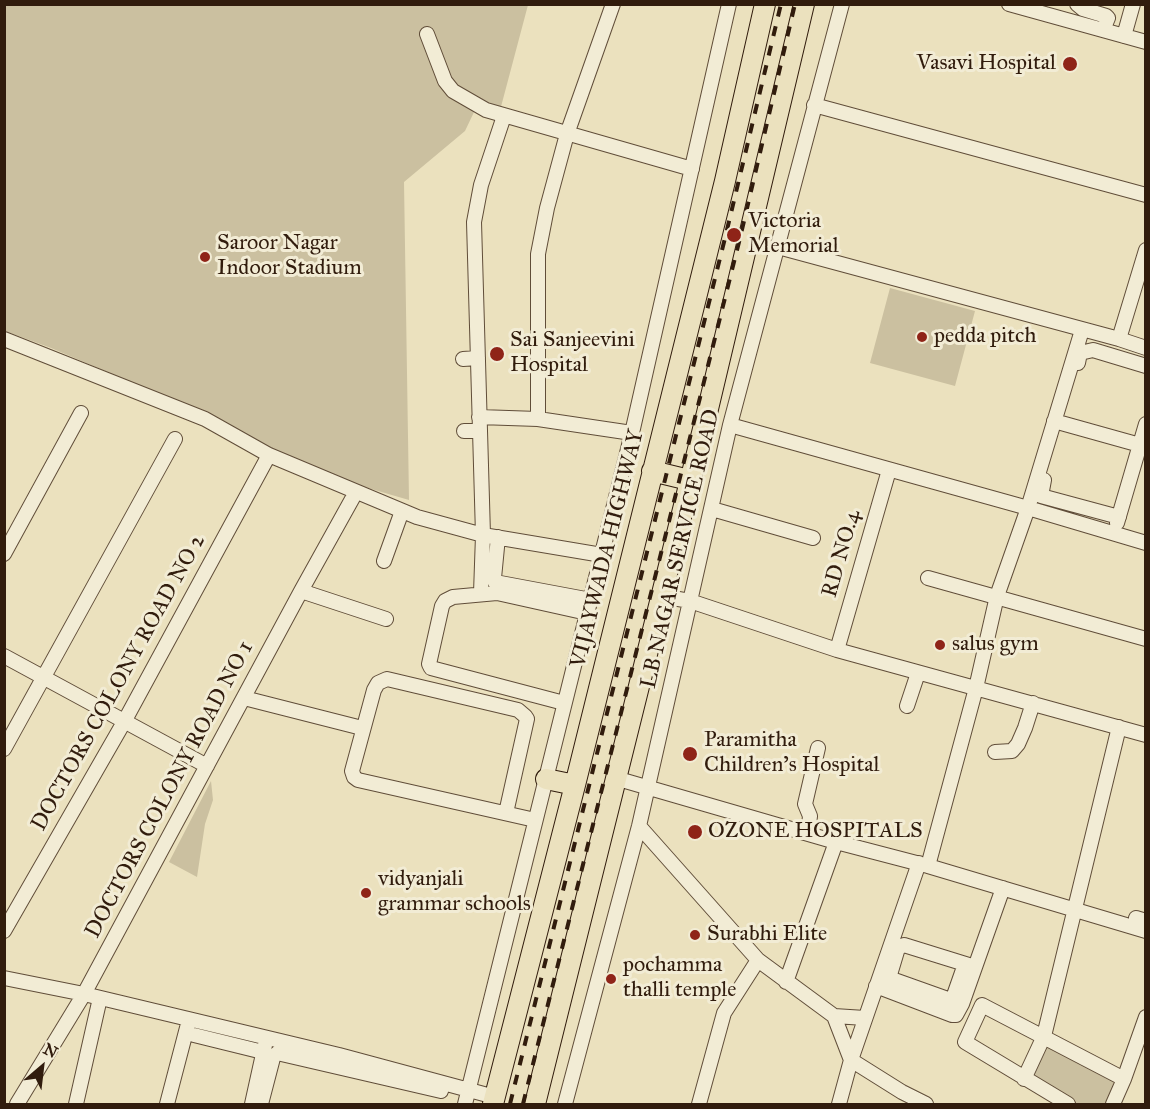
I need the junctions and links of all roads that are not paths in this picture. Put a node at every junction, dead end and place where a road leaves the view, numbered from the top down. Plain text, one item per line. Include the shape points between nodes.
1 (614, 4) edge
2 (729, 4) edge
3 (765, 4) edge
4 (804, 4) edge
5 (842, 4) edge
6 (1077, 4) edge
7 (1133, 4) edge
8 (1011, 5) edge
9 (1070, 5) edge
10 (1067, 20) junction
11 (1103, 30) junction
12 (427, 34) dead end
13 (1124, 36) junction
14 (1146, 42) edge
15 (814, 105) junction
16 (504, 116) junction
17 (567, 134) junction
18 (692, 169) junction
19 (1146, 195) edge
20 (778, 248) junction
21 (1146, 250) edge
22 (1082, 330) junction
23 (4, 339) edge
24 (1119, 339) junction
25 (1146, 348) edge
26 (478, 358) junction
27 (463, 359) dead end
28 (1146, 366) edge
29 (81, 413) dead end
30 (538, 418) junction
31 (1058, 422) junction
32 (480, 424) junction
33 (1146, 424) edge
34 (730, 425) junction
35 (464, 427) dead end
36 (632, 433) junction
37 (175, 439) dead end
38 (1140, 445) junction
39 (270, 455) junction
40 (889, 470) junction
41 (652, 471) junction
42 (689, 480) junction
43 (356, 492) junction
44 (1028, 508) junction
45 (712, 509) junction
46 (402, 511) junction
47 (1119, 517) junction
48 (1114, 534) junction
49 (483, 535) junction
50 (498, 537) junction
51 (813, 538) dead end
52 (1146, 543) edge
53 (4, 554) edge
54 (602, 555) junction
55 (384, 561) dead end
56 (928, 578) dead end
57 (481, 590) junction
58 (301, 591) junction
59 (662, 596) junction
60 (997, 596) junction
61 (690, 601) junction
62 (589, 606) junction
63 (386, 619) dead end
64 (1146, 639) edge
65 (837, 650) junction
66 (4, 656) edge
67 (918, 673) junction
68 (44, 678) junction
69 (976, 688) junction
70 (244, 698) junction
71 (564, 703) junction
72 (1033, 704) junction
73 (907, 706) dead end
74 (124, 722) junction
75 (358, 727) dead end
76 (1119, 727) junction
77 (1146, 735) edge
78 (818, 748) dead end
79 (4, 749) edge
80 (995, 752) dead end
81 (207, 765) junction
82 (615, 778) junction
83 (546, 779) junction
84 (574, 785) junction
85 (647, 787) junction
86 (506, 813) junction
87 (535, 820) junction
88 (639, 826) junction
89 (808, 834) junction
90 (836, 842) junction
91 (923, 864) junction
92 (1003, 888) junction
93 (1074, 910) junction
94 (4, 931) edge
95 (1146, 931) edge
96 (758, 960) junction
97 (970, 966) junction
98 (4, 978) edge
99 (786, 982) junction
100 (876, 987) junction
101 (84, 994) junction
102 (100, 998) junction
103 (957, 1003) junction
104 (834, 1016) junction
105 (1146, 1017) edge
106 (865, 1018) junction
107 (194, 1026) junction
108 (1044, 1036) junction
109 (265, 1045) junction
110 (851, 1060) junction
111 (1124, 1078) junction
112 (1024, 1079) junction
113 (467, 1097) edge
114 (900, 1098) edge
115 (494, 1100) edge
116 (17, 1104) edge
117 (76, 1104) edge
118 (167, 1104) edge
119 (175, 1104) edge
120 (252, 1104) edge
121 (261, 1104) edge
122 (535, 1104) edge
123 (565, 1104) edge
124 (699, 1104) edge
125 (839, 1104) edge
126 (926, 1104) edge
127 (1068, 1104) edge
128 (1113, 1104) edge

1 - 17 street
2 - 18 street
3 - 41 highway, VIJAYWADA HIGHWAY
4 - 42 highway
5 - 15 street, LB NAGAR SERVICE ROAD
6 - 11 street via 1106,16
7 - 13 street
8 - 10 street
9 - 10 street
10 - 11 street
11 - 13 street
12 - 16 street via 445,81 453,91
13 - 14 street
15 - 19 street
15 - 20 street, LB NAGAR SERVICE ROAD
16 - 17 street
16 - 26 street via 481,185 474,222 470,329
17 - 18 street
17 - 30 street via 538,254
18 - 36 street
20 - 22 street
20 - 34 street, LB NAGAR SERVICE ROAD
21 - 24 street
22 - 24 street
22 - 31 street
23 - 39 street via 196,416
24 - 25 street
26 - 27 street
26 - 32 street
28 - 31 street via 1093,350 1080,352
29 - 53 street
30 - 32 street
30 - 36 street
31 - 38 street
31 - 44 street
31 - 47 street via 1041,496
32 - 35 street
32 - 49 street
33 - 38 street
34 - 40 street
34 - 45 street, LB NAGAR SERVICE ROAD
36 - 54 street
37 - 68 street
38 - 47 street
39 - 43 street
39 - 74 street, DOCTORS COLONY ROAD NO 2
40 - 44 street
40 - 65 street, RD NO.4
41 - 42 highway
41 - 84 highway, VIJAYWADA HIGHWAY
42 - 59 highway
43 - 46 street
43 - 58 street, DOCTORS COLONY ROAD NO 1
44 - 48 street
44 - 60 street
45 - 51 street
45 - 61 street, LB NAGAR SERVICE ROAD
46 - 49 street
46 - 55 street
47 - 48 street
48 - 52 street
49 - 50 street
49 - 57 street
50 - 54 street
50 - 62 street via 495,582
54 - 62 street
56 - 60 street
57 - 62 street
57 - 71 street via 453,597 442,606 429,664 435,669
58 - 63 street
58 - 70 street, DOCTORS COLONY ROAD NO 1
59 - 61 street
59 - 82 highway
60 - 64 street
60 - 69 street
61 - 65 street
61 - 85 street, LB NAGAR SERVICE ROAD
62 - 71 street
65 - 67 street
66 - 68 street
67 - 69 street
67 - 73 street
68 - 74 street
68 - 79 street
69 - 72 street
69 - 91 street
70 - 75 street
70 - 81 street, DOCTORS COLONY ROAD NO 1
71 - 83 street
72 - 76 street
72 - 80 street via 1012,752
74 - 81 street
74 - 94 street, DOCTORS COLONY ROAD NO 2
76 - 77 street
76 - 93 street
78 - 89 street via 805,804 810,816
81 - 101 street, DOCTORS COLONY ROAD NO 1
82 - 85 street
82 - 122 highway
83 - 84 highway
83 - 87 street
84 - 115 highway, VIJAYWADA HIGHWAY
85 - 88 street, LB NAGAR SERVICE ROAD
85 - 89 street
86 - 86 street via 354,777 352,771 378,683 387,679 518,710 527,718
86 - 87 street
87 - 113 street
88 - 96 street
88 - 123 street, LB NAGAR SERVICE ROAD
89 - 90 street
90 - 91 street
90 - 99 street
91 - 92 street
91 - 100 street
92 - 93 street
92 - 97 street
93 - 95 street
93 - 108 street
96 - 99 street
96 - 124 street via 724,1013
97 - 103 street
97 - 103 street via 904,945 898,948 889,978
98 - 101 street
99 - 104 street
100 - 103 street via 952,1015 956,1015
100 - 106 street
101 - 102 street
101 - 116 street, DOCTORS COLONY ROAD NO 1
102 - 107 street
102 - 117 street
104 - 106 street
104 - 110 street
105 - 111 street
106 - 110 street
107 - 109 street
107 - 118 street
107 - 119 street
108 - 111 street
108 - 112 street
108 - 112 street via 982,1005 972,1025 965,1042
109 - 113 street
109 - 120 street
110 - 114 street
110 - 125 street
111 - 128 street
112 - 127 street
113 - 115 street
113 - 121 street via 277,1053
114 - 126 street

